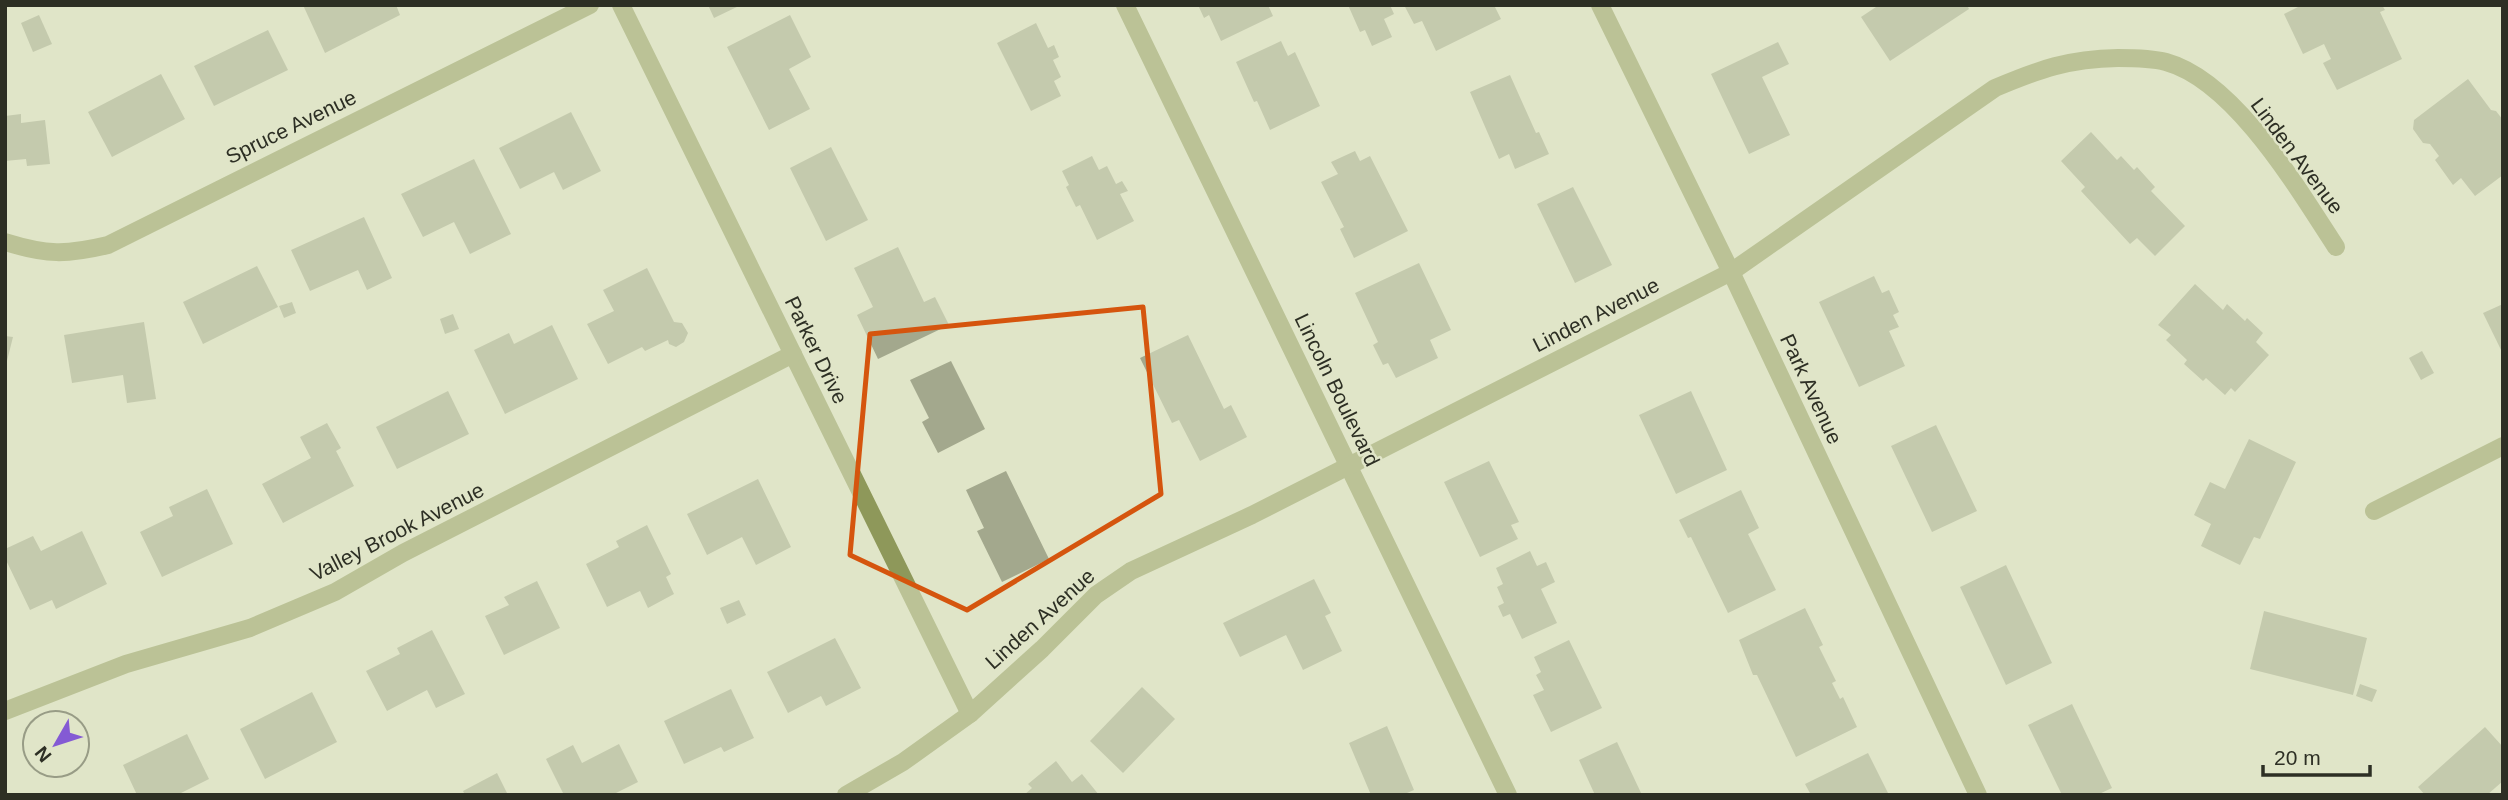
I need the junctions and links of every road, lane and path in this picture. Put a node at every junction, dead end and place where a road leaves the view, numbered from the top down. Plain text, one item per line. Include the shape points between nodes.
1 (590, 5) edge
2 (621, 5) edge
3 (1125, 5) edge
4 (1600, 5) edge
5 (5, 242) edge
6 (2336, 247) dead end
7 (1731, 272) junction
8 (793, 354) junction
9 (2503, 446) edge
10 (1348, 465) junction
11 (2374, 511) dead end
12 (5, 711) edge
13 (970, 714) junction
14 (846, 795) edge
15 (1508, 795) edge
16 (1978, 795) edge

1 - 5 street, Spruce Avenue via 108,245 74,253 40,253
2 - 8 street, Parker Drive
3 - 10 street, Lincoln Boulevard
4 - 7 street, Park Avenue
6 - 7 street, Linden Avenue via 2270,150 2220,94 2192,73 2166,62 2137,58 2084,59 2042,68 1995,88
7 - 10 street, Linden Avenue
7 - 16 street, Park Avenue
8 - 12 street, Valley Brook Avenue via 335,592 250,628 126,664
8 - 13 street, Parker Drive
9 - 11 street
10 - 13 street, Linden Avenue via 1131,571 1096,595
10 - 15 street, Lincoln Boulevard
13 - 14 street, Linden Avenue via 904,762

